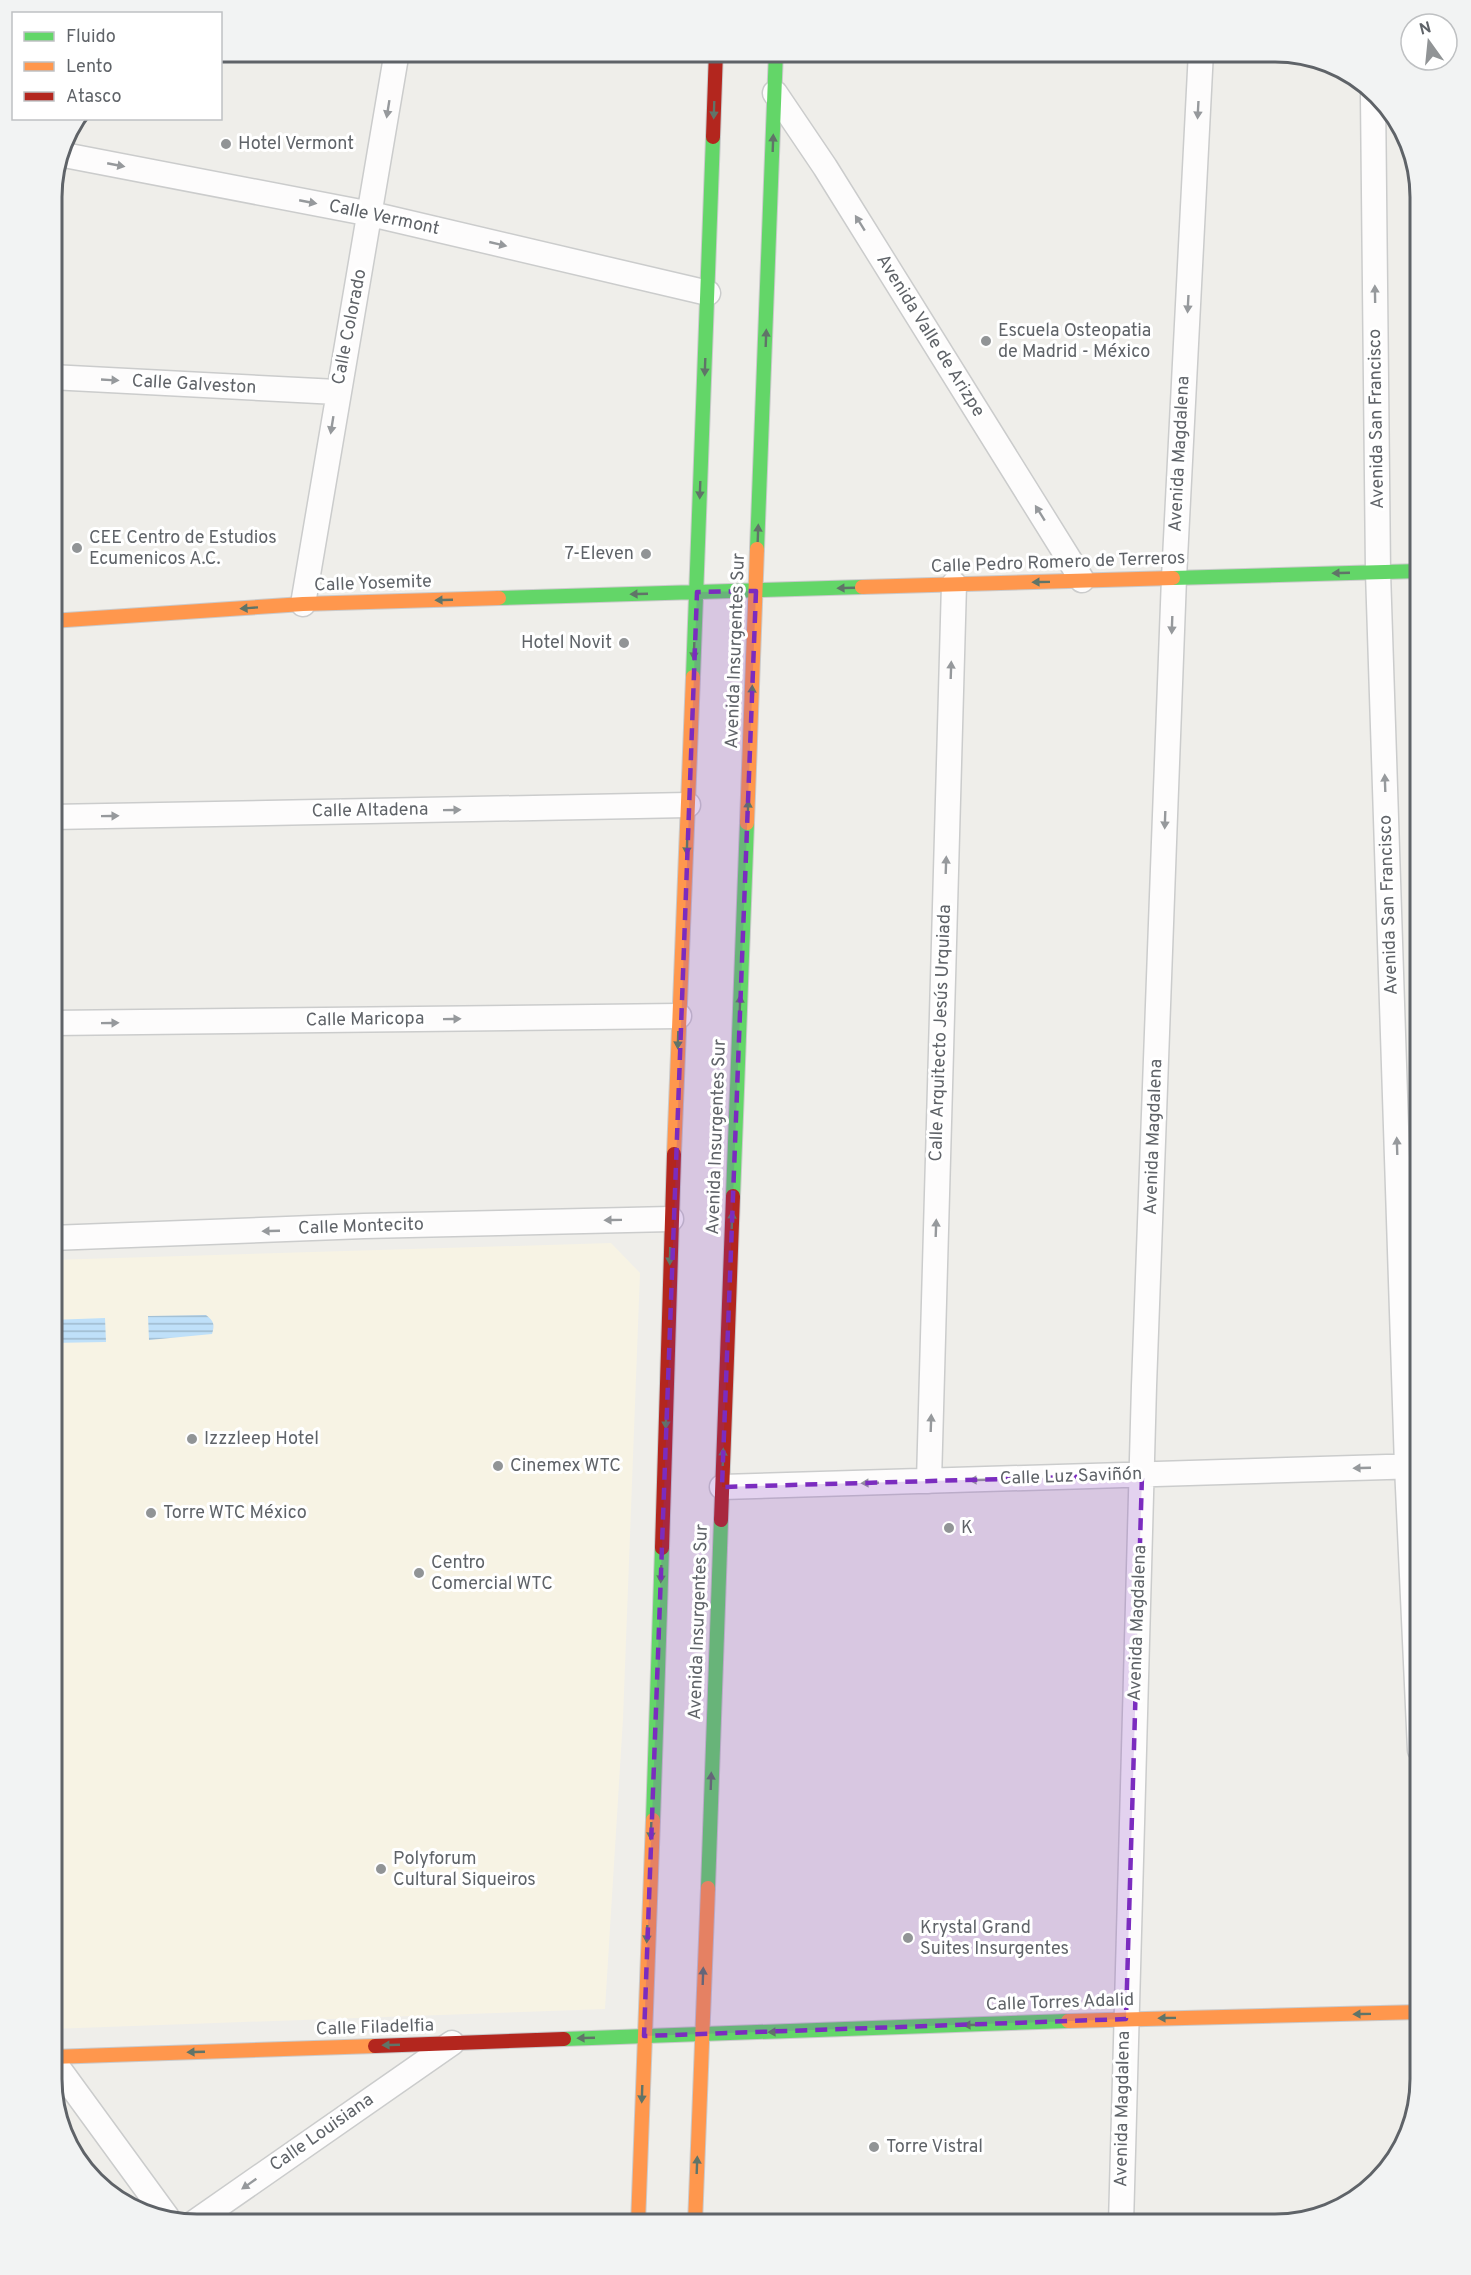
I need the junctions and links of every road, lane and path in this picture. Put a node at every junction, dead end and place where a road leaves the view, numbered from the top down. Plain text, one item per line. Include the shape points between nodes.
1 (395, 62) edge
2 (716, 62) edge
3 (776, 62) edge
4 (1200, 62) edge
5 (775, 93) junction
6 (1373, 104) edge
7 (68, 156) edge
8 (371, 214) junction
9 (708, 293) junction
10 (62, 378) edge
11 (337, 392) junction
12 (1410, 571) edge
13 (1378, 572) junction
14 (1174, 578) junction
15 (1082, 580) junction
16 (954, 584) junction
17 (756, 591) junction
18 (697, 592) junction
19 (303, 604) junction
20 (62, 620) edge
21 (688, 806) junction
22 (62, 817) edge
23 (679, 1016) junction
24 (62, 1023) edge
25 (671, 1219) junction
26 (62, 1238) edge
27 (1410, 1367) edge
28 (1410, 1466) edge
29 (1142, 1475) junction
30 (929, 1481) junction
31 (722, 1487) junction
32 (1410, 2012) edge
33 (1126, 2019) junction
34 (701, 2034) junction
35 (644, 2036) junction
36 (452, 2043) junction
37 (62, 2058) edge
38 (62, 2073) edge
39 (161, 2209) edge
40 (208, 2213) edge
41 (634, 2213) edge
42 (695, 2213) edge
43 (1121, 2214) edge

1 -> 8 street, Calle Colorado
2 -> 9 main road
3 - 5 main road, Avenida Insurgentes Sur
4 -> 14 street, Avenida Magdalena
15 -> 5 street, Avenida Valle de Arizpe
17 -> 5 main road, Avenida Insurgentes Sur
13 -> 6 street, Avenida San Francisco
7 -> 8 street, Calle Vermont
8 -> 9 street, Calle Vermont
8 - 11 street, Calle Colorado
9 -> 18 main road
10 -> 11 street, Calle Galveston
11 -> 19 street, Calle Colorado
12 - 13 main road, Calle Pedro Romero de Terreros
13 -> 14 main road, Calle Pedro Romero de Terreros
27 -> 13 street, Avenida San Francisco
14 - 15 main road, Calle Pedro Romero de Terreros
14 -> 29 street, Avenida Magdalena
15 -> 16 main road, Calle Pedro Romero de Terreros
16 -> 17 main road, Calle Pedro Romero de Terreros
30 -> 16 street, Calle Arquitecto Jesús Urquiada
17 - 18 main road, Calle Pedro Romero de Terreros
31 -> 17 main road, Avenida Insurgentes Sur
18 -> 19 main road, Calle Yosemite
18 -> 21 main road
19 -> 20 main road, Calle Yosemite
22 -> 21 street, Calle Altadena
21 -> 23 main road
24 -> 23 street, Calle Maricopa
23 -> 25 main road
25 -> 26 street, Calle Montecito
25 -> 35 main road
28 -> 29 street, Calle Luz Saviñón
29 -> 30 street, Calle Luz Saviñón
29 - 33 street, Avenida Magdalena
30 -> 31 street, Calle Luz Saviñón
34 -> 31 main road, Avenida Insurgentes Sur
32 -> 33 main road, Calle Torres Adalid
33 -> 34 main road, Calle Torres Adalid
33 - 43 street, Avenida Magdalena
34 - 35 main road, Calle Filadelfia
42 -> 34 main road, Avenida Insurgentes Sur
35 -> 36 main road, Calle Filadelfia
35 -> 41 main road
36 -> 37 main road, Calle Filadelfia
36 -> 40 street, Calle Louisiana
38 - 39 street

